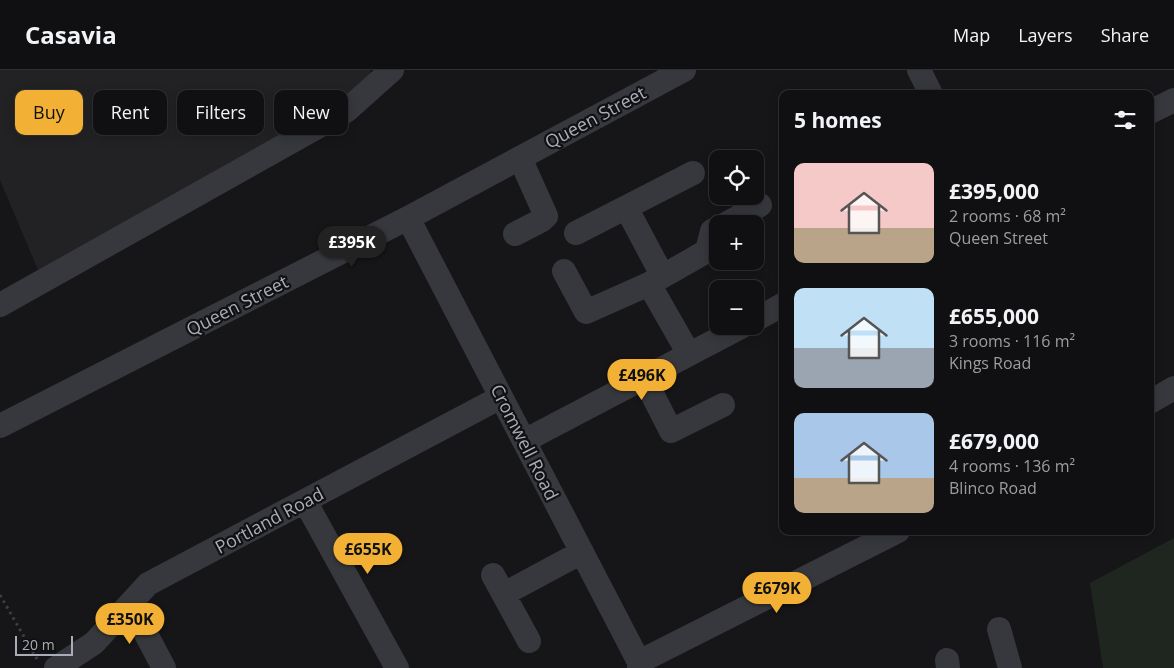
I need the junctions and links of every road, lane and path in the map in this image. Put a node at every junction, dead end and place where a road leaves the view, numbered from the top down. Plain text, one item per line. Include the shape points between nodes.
1 (392, 70) edge
2 (684, 70) edge
3 (919, 70) edge
4 (929, 90) edge
5 (1174, 100) edge
6 (1154, 110) edge
7 (520, 158) junction
8 (693, 173) dead end
9 (760, 205) dead end
10 (627, 209) junction
11 (742, 215) edge
12 (408, 218) junction
13 (576, 233) dead end
14 (515, 234) dead end
15 (709, 243) edge
16 (564, 271) dead end
17 (655, 279) junction
18 (0, 305) edge
19 (779, 307) edge
20 (764, 315) edge
21 (726, 335) edge
22 (689, 354) junction
23 (644, 378) junction
24 (1174, 388) edge
25 (501, 397) junction
26 (1154, 400) edge
27 (723, 405) dead end
28 (0, 426) edge
29 (524, 441) junction
30 (305, 501) junction
31 (890, 535) edge
32 (582, 552) junction
33 (0, 595) edge
34 (130, 604) junction
35 (999, 629) dead end
36 (529, 641) dead end
37 (47, 664) edge
38 (639, 665) edge
39 (164, 668) edge
40 (397, 668) edge
41 (1010, 668) edge

1 - 18 street via 346,111
2 - 7 street, Queen Street
3 - 4 street
5 - 6 street
7 - 12 street, Queen Street
7 - 14 street via 546,216
8 - 10 street
9 - 11 street
10 - 13 street
10 - 17 street
12 - 25 street, Cromwell Road
12 - 28 street, Queen Street
15 - 17 street via 707,251
16 - 17 street via 586,312
17 - 22 street
19 - 20 street
21 - 22 street
22 - 23 street
23 - 27 street via 671,431
23 - 29 street
24 - 26 street
25 - 29 street, Cromwell Road
25 - 30 street, Portland Road
29 - 32 street, Cromwell Road
30 - 34 street, Portland Road via 148,584
30 - 40 street
31 - 38 street
32 - 36 street via 498,585
32 - 38 street, Cromwell Road
33 - 37 path
34 - 37 street, Portland Road via 94,643
34 - 39 street
35 - 41 street

